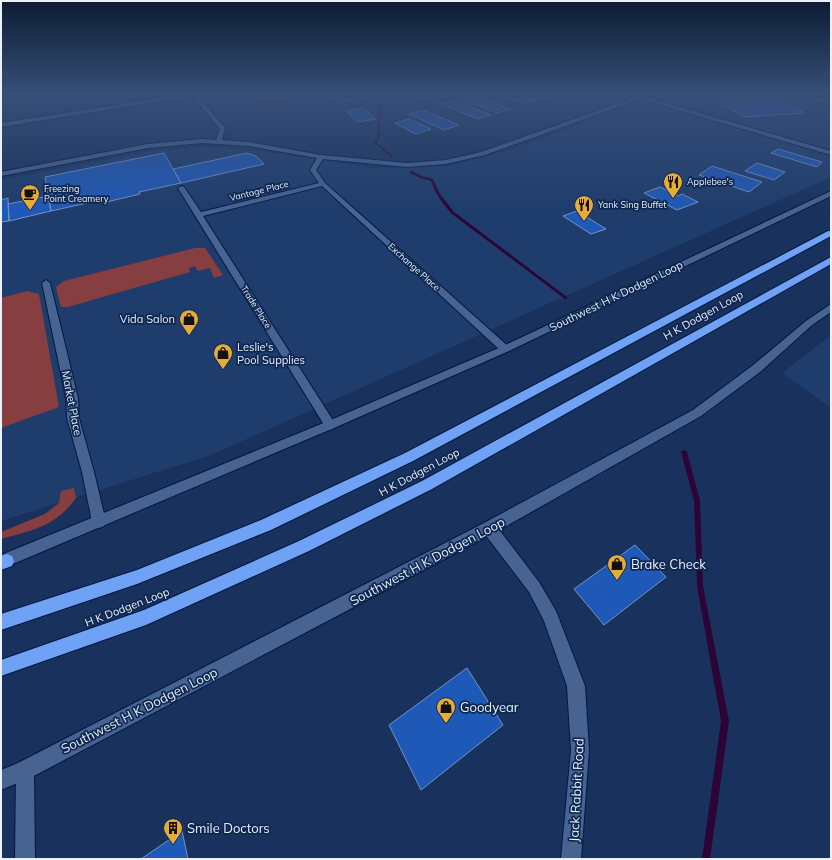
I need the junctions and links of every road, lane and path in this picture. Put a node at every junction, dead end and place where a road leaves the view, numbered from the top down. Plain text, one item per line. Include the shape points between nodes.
1 (221, 134) edge
2 (538, 134) edge
3 (765, 134) edge
4 (219, 141) junction
5 (831, 153) edge
6 (321, 158) junction
7 (1, 174) edge
8 (323, 184) junction
9 (182, 188) dead end
10 (831, 193) edge
11 (199, 215) junction
12 (831, 233) edge
13 (831, 260) edge
14 (46, 283) dead end
15 (831, 307) edge
16 (505, 349) junction
17 (330, 425) junction
18 (99, 522) junction
19 (489, 528) junction
20 (3, 562) edge
21 (1, 622) edge
22 (1, 668) edge
23 (25, 770) junction
24 (1, 780) edge
25 (25, 859) edge
26 (571, 859) edge

1 - 4 street
2 - 6 street via 483,154 446,162 407,165
3 - 5 street
4 - 6 street via 250,144
4 - 7 street via 148,146
6 - 8 street via 313,170
8 - 11 street, Vantage Place
8 - 16 street, Exchange Place
9 - 11 street, Trade Place
10 - 16 street, Southwest H K Dodgen Loop
11 - 17 street, Trade Place
12 - 21 highway, H K Dodgen Loop via 409,457 266,525 137,577
13 - 22 highway, H K Dodgen Loop via 407,495 304,546 146,617
14 - 18 street, Market Place
15 - 19 street, Southwest H K Dodgen Loop via 756,369 697,413
16 - 17 street, Southwest H K Dodgen Loop
17 - 18 street, Southwest H K Dodgen Loop
18 - 20 street, Southwest H K Dodgen Loop
19 - 23 street, Southwest H K Dodgen Loop
19 - 26 street, Jack Rabbit Road via 534,587 550,617 576,686 580,750
23 - 24 street, Southwest H K Dodgen Loop
23 - 25 street

